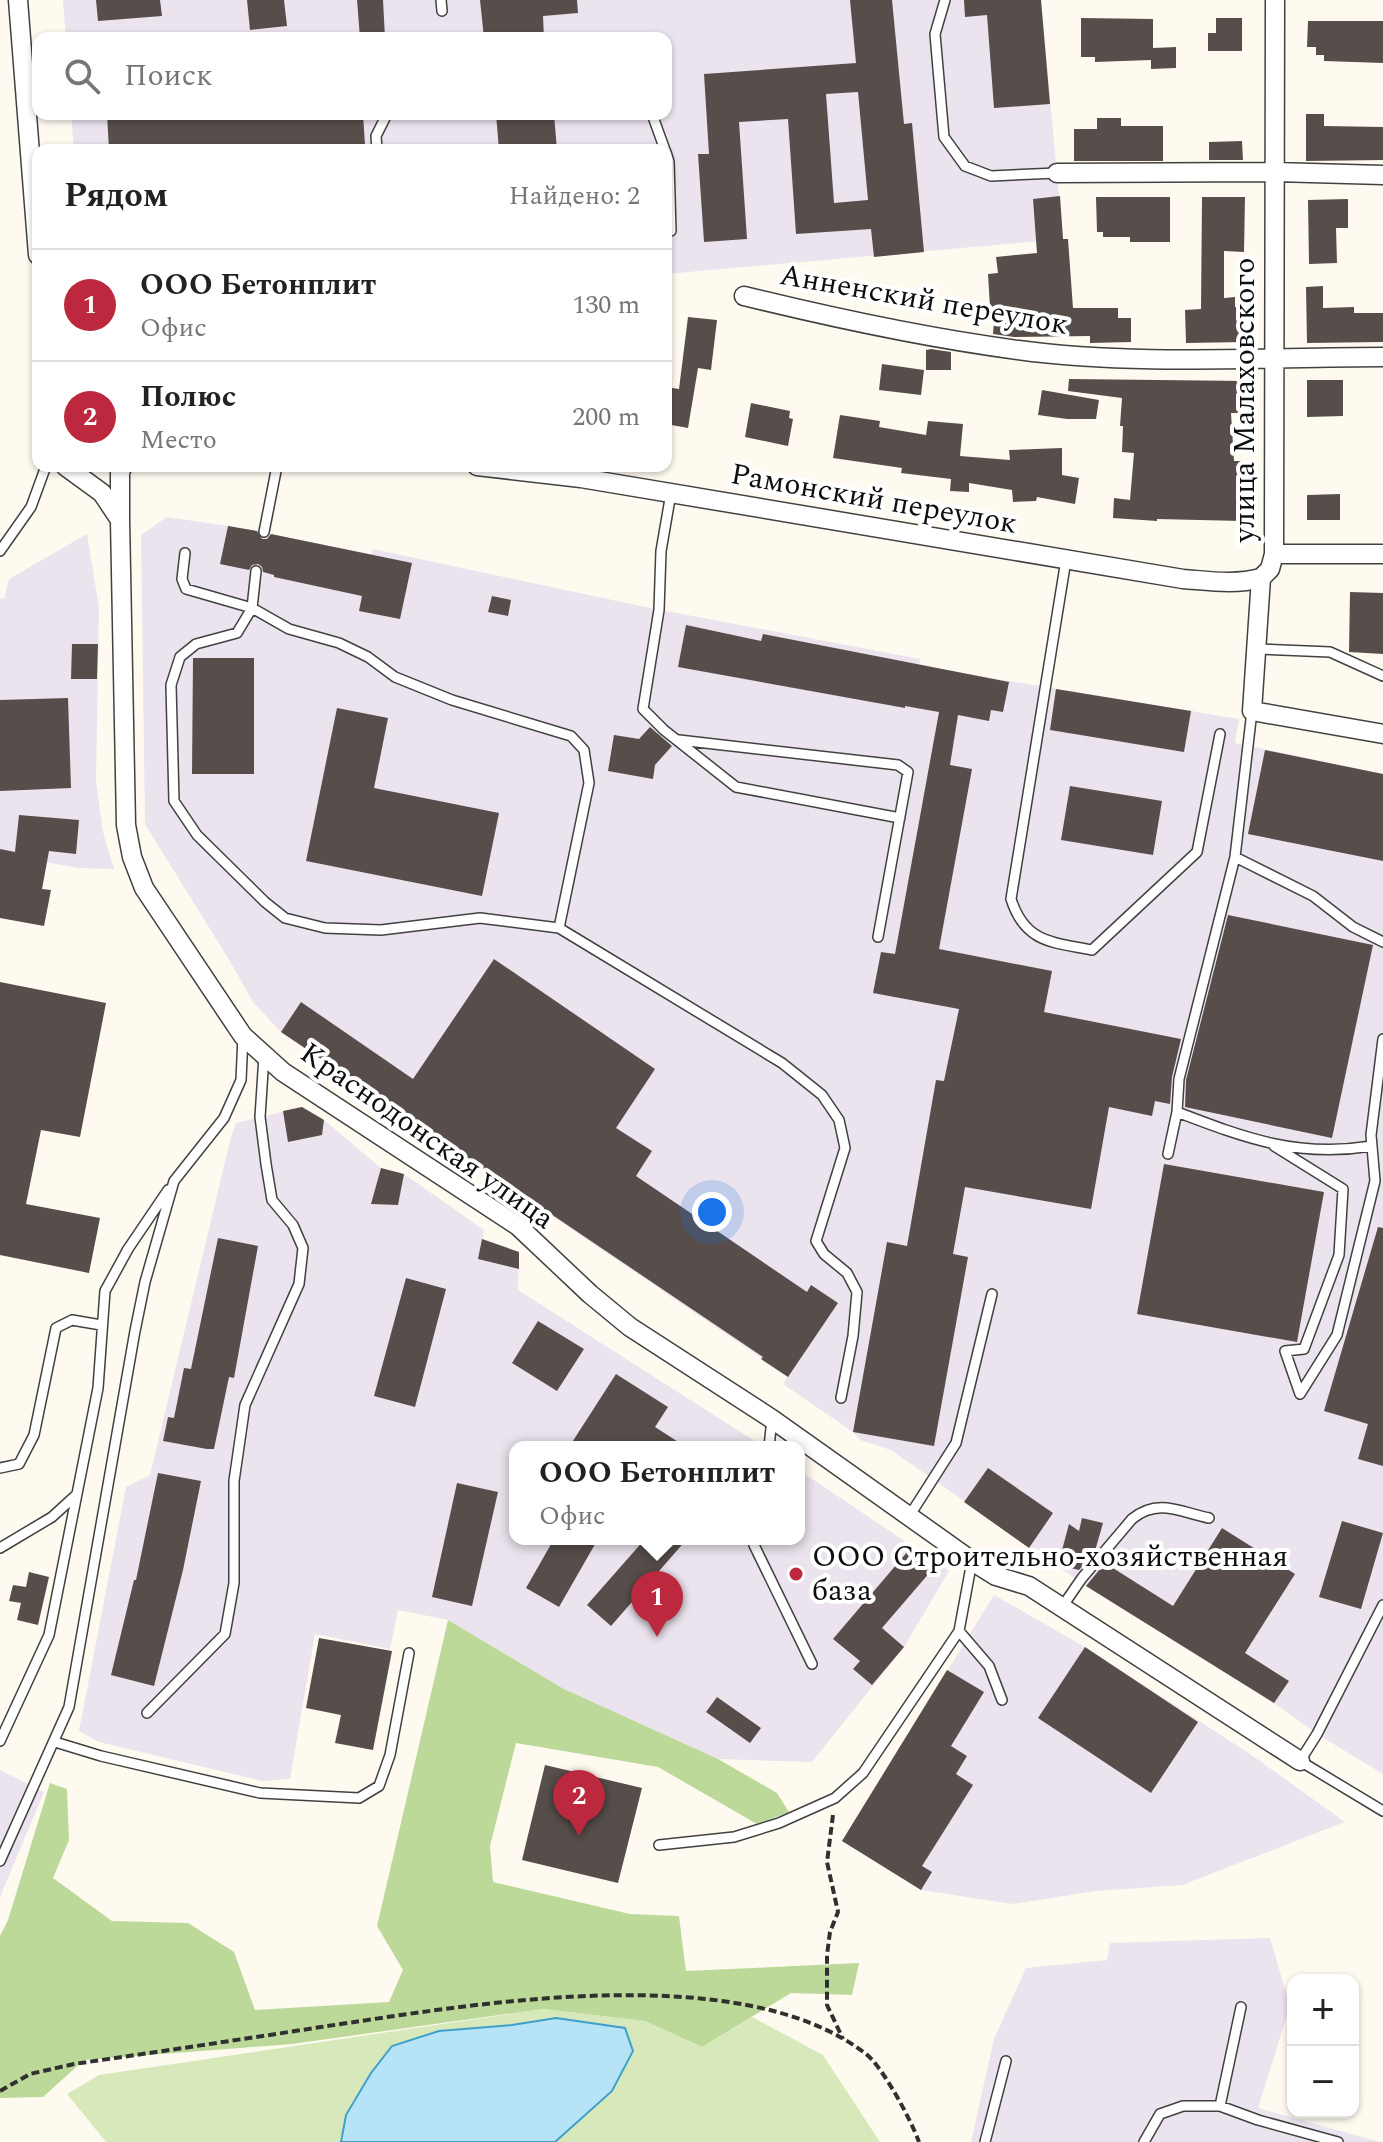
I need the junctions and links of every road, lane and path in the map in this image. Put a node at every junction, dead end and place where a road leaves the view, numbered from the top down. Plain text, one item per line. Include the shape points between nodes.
1 (18, 0) edge
2 (945, 0) edge
3 (1275, 0) edge
4 (384, 120) edge
5 (654, 120) edge
6 (377, 144) edge
7 (663, 144) edge
8 (1275, 172) junction
9 (1057, 173) joint
10 (1383, 175) edge
11 (32, 178) edge
12 (744, 296) dead end
13 (1272, 357) junction
14 (1383, 357) edge
15 (44, 472) edge
16 (73, 472) edge
17 (120, 472) edge
18 (276, 472) edge
19 (529, 472) edge
20 (671, 493) junction
21 (120, 520) junction
22 (264, 532) dead end
23 (2, 549) edge
24 (185, 553) dead end
25 (1274, 554) junction
26 (1383, 554) edge
27 (1066, 560) junction
28 (0, 562) edge
29 (256, 571) dead end
30 (1261, 578) junction
31 (252, 608) junction
32 (1257, 649) junction
33 (1383, 676) edge
34 (1252, 711) junction
35 (1220, 734) dead end
36 (1383, 734) edge
37 (676, 740) junction
38 (900, 818) junction
39 (1235, 857) junction
40 (559, 928) junction
41 (878, 937) dead end
42 (1383, 942) edge
43 (243, 1036) junction
44 (1383, 1039) edge
45 (264, 1056) junction
46 (1177, 1112) junction
47 (1274, 1146) junction
48 (1372, 1146) junction
49 (1168, 1154) dead end
50 (174, 1181) junction
51 (992, 1294) dead end
52 (101, 1325) junction
53 (841, 1398) dead end
54 (772, 1419) junction
55 (770, 1441) edge
56 (804, 1441) edge
57 (805, 1442) edge
58 (0, 1468) edge
59 (75, 1496) junction
60 (910, 1515) junction
61 (1209, 1518) dead end
62 (754, 1545) edge
63 (0, 1548) edge
64 (972, 1561) junction
65 (1383, 1605) edge
66 (1062, 1607) junction
67 (959, 1631) junction
68 (409, 1653) dead end
69 (812, 1664) dead end
70 (1002, 1700) dead end
71 (147, 1713) dead end
72 (0, 1741) edge
73 (55, 1742) junction
74 (1300, 1761) junction
75 (835, 1798) junction
76 (1383, 1811) edge
77 (659, 1845) dead end
78 (0, 1861) edge
79 (1241, 2007) dead end
80 (844, 2041) junction
81 (1006, 2061) dead end
82 (0, 2091) edge
83 (1220, 2106) junction
84 (919, 2142) edge
85 (985, 2142) edge
86 (1144, 2142) edge
87 (1338, 2142) edge

1 - 11 street
2 - 9 lane via 935,34 944,137 965,166 991,176
3 - 8 street, улица Малаховского
4 - 6 lane
5 - 7 lane
8 - 9 street
8 - 10 street
8 - 13 street, улица Малаховского
12 - 13 street, Анненский переулок via 845,321 1020,351 1147,359
13 - 14 street, Анненский переулок
13 - 25 street, улица Малаховского
15 - 23 lane via 31,507
16 - 21 street via 102,493
17 - 21 street, Краснодонская улица
18 - 22 lane
19 - 20 street, Рамонский переулок
20 - 27 street, Рамонский переулок
20 - 37 lane via 643,709
21 - 43 street, Краснодонская улица via 126,825 132,857 144,888
23 - 28 lane
24 - 31 lane via 186,589
25 - 26 street
25 - 30 street, улица Малаховского
27 - 30 street, Рамонский переулок via 1197,580
27 - 35 lane via 1011,899 1017,919 1041,940 1092,950 1197,852
29 - 31 lane
30 - 32 street, улица Малаховского
31 - 40 lane via 289,629 339,643 395,677 452,700 571,736 584,750 589,783
31 - 40 lane via 237,633 196,644 180,657 171,685 174,801 197,835 285,918 325,928 381,930 480,918
32 - 33 lane via 1330,652
32 - 34 street, улица Малаховского
34 - 36 street
34 - 39 lane
37 - 38 lane via 736,787
37 - 38 lane via 898,765 908,772
38 - 41 lane
39 - 42 lane via 1313,896
39 - 46 lane via 1179,1079
40 - 53 lane via 782,1063 822,1095 839,1120 845,1148 816,1241 847,1273 857,1292
43 - 45 street, Краснодонская улица
43 - 50 lane via 241,1080 224,1118
44 - 48 lane
45 - 54 street, Краснодонская улица via 518,1226 630,1327
45 - 71 lane via 260,1117 266,1164 272,1200 293,1225 303,1248 299,1284 245,1405 234,1481 234,1583 225,1634
46 - 47 lane
46 - 49 lane
47 - 48 lane via 1339,1151
47 - 48 lane via 1343,1189 1339,1255 1328,1288 1304,1349 1285,1351 1300,1394 1337,1335 1375,1181
50 - 52 lane via 105,1291
50 - 73 lane via 145,1282 69,1707
51 - 60 lane via 956,1443
52 - 58 lane via 72,1320 56,1328 34,1435 19,1464
52 - 59 lane via 98,1388
54 - 55 lane
54 - 56 street, Краснодонская улица
57 - 60 street, Краснодонская улица
59 - 63 lane via 52,1517
59 - 72 lane via 49,1635
60 - 64 street, Краснодонская улица
61 - 66 lane via 1157,1506 1142,1512
62 - 69 lane
64 - 66 street, Краснодонская улица
64 - 67 lane
65 - 74 lane
66 - 74 street, Краснодонская улица
67 - 70 lane via 989,1666
67 - 75 lane via 863,1773
68 - 73 lane via 390,1755 379,1786 359,1798 260,1793
73 - 78 lane
74 - 76 lane
75 - 77 lane via 734,1837
75 - 80 path via 827,1862 838,1912 827,1955 827,2005
79 - 83 lane
80 - 82 path via 819,2026 738,2003 639,1994 518,2001 74,2064 30,2074
80 - 84 path via 869,2055 910,2117
81 - 85 lane
83 - 86 lane via 1183,2106 1160,2114
83 - 87 lane

